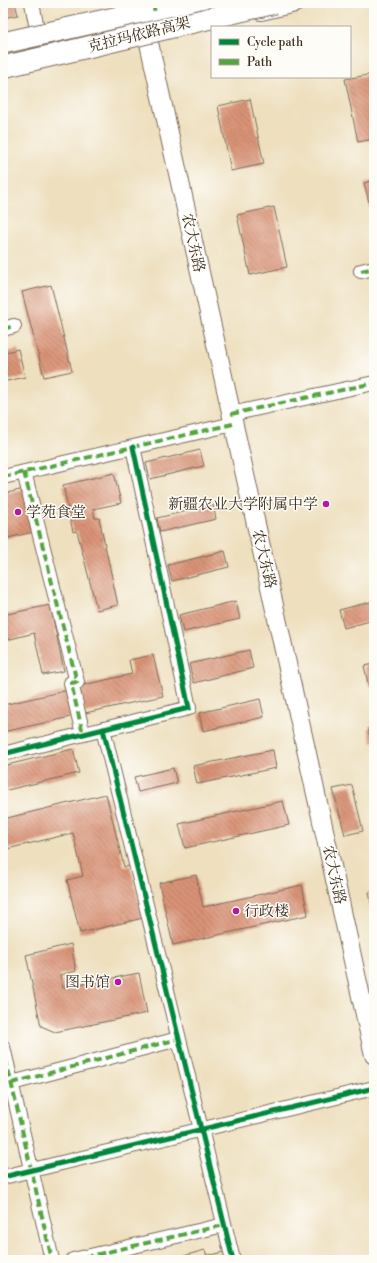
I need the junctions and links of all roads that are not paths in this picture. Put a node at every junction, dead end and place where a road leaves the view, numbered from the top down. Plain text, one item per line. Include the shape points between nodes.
1 (32, 3) edge
2 (181, 3) edge
3 (203, 3) edge
4 (275, 3) edge
5 (295, 3) edge
6 (150, 9) edge
7 (148, 36) junction
8 (3, 37) edge
9 (39, 42) junction
10 (3, 44) edge
11 (77, 50) junction
12 (3, 51) edge
13 (43, 60) junction
14 (3, 67) edge
15 (3, 70) edge
16 (3, 77) edge
17 (374, 384) edge
18 (232, 419) junction
19 (133, 447) junction
20 (24, 472) junction
21 (3, 477) edge
22 (103, 729) junction
23 (83, 734) junction
24 (3, 754) edge
25 (178, 1039) junction
26 (3, 1047) edge
27 (374, 1055) edge
28 (5, 1063) edge
29 (12, 1083) junction
30 (374, 1088) edge
31 (200, 1130) junction
32 (32, 1170) junction
33 (3, 1177) edge
34 (224, 1225) junction
35 (52, 1260) edge
36 (73, 1260) edge
37 (233, 1260) edge

1 - 9 street
2 - 10 highway, 克拉玛依路高架, bridge
3 - 6 main road
4 - 11 highway, 克拉玛依路高架, bridge
5 - 7 main road
6 - 7 main road, 农大东路
6 - 8 highway
6 - 9 main road
7 - 13 main road
7 - 18 main road, 农大东路
9 - 12 main road
9 - 13 street
11 - 14 highway, 克拉玛依路高架, bridge
11 - 16 highway, bridge
13 - 15 main road
17 - 18 street
18 - 19 street
18 - 27 main road, 农大东路
19 - 20 street
19 - 22 street via 189,708
20 - 21 street
20 - 23 street via 77,682 71,683
22 - 23 street
22 - 25 street
23 - 24 street
25 - 29 street
25 - 31 street
26 - 28 street
28 - 29 street
29 - 32 street
30 - 31 street
31 - 32 street
31 - 34 street
32 - 33 street
32 - 35 street
34 - 36 street
34 - 37 street

